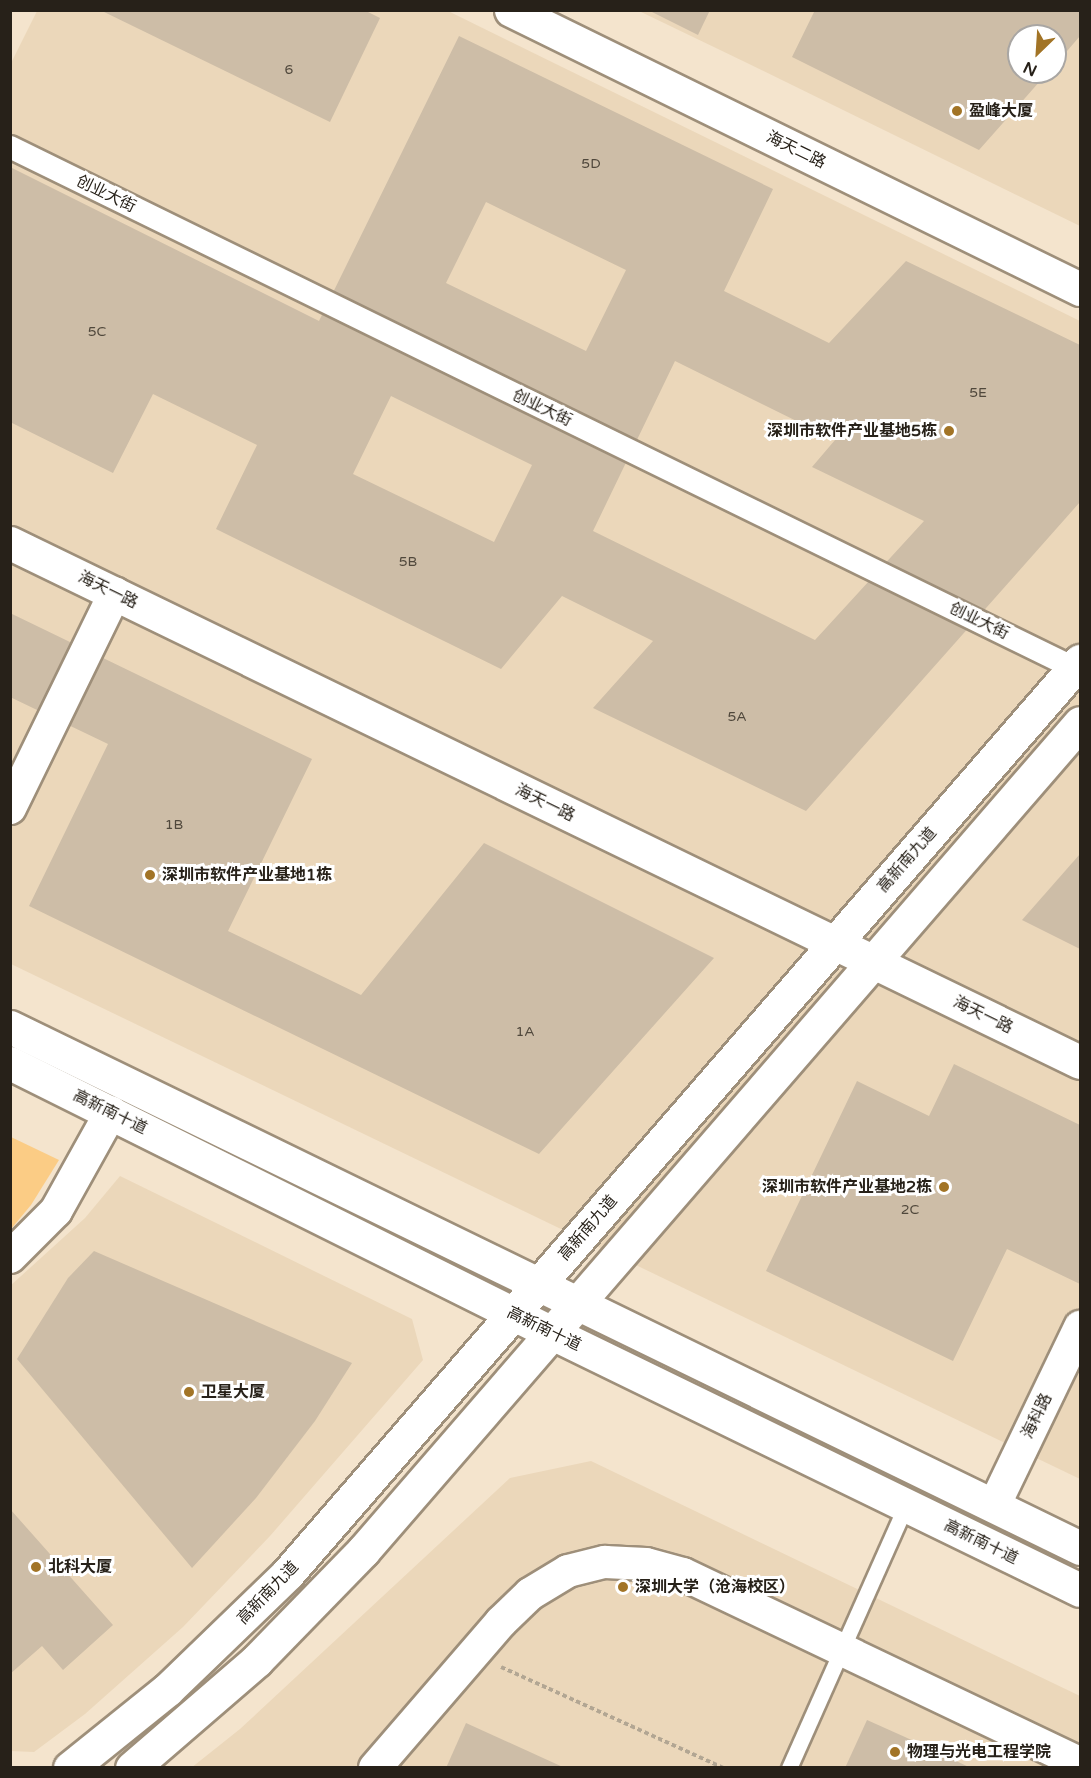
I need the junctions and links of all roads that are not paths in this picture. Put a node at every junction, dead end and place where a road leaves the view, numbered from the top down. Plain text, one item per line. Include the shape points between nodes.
1 (511, 10) edge
2 (10, 147) edge
3 (1080, 289) edge
4 (10, 543) edge
5 (115, 593) junction
6 (1077, 664) edge
7 (1080, 723) edge
8 (10, 808) edge
9 (835, 943) junction
10 (874, 962) junction
11 (10, 1027) edge
12 (1080, 1062) edge
13 (10, 1063) edge
14 (111, 1112) junction
15 (10, 1257) edge
16 (539, 1284) junction
17 (578, 1303) junction
18 (514, 1314) junction
19 (1080, 1327) edge
20 (552, 1333) junction
21 (906, 1505) junction
22 (993, 1506) junction
23 (1080, 1548) edge
24 (1080, 1590) edge
25 (841, 1649) junction
26 (1080, 1763) edge
27 (70, 1767) edge
28 (132, 1767) edge
29 (375, 1767) edge
30 (789, 1767) edge

1 - 3 street, 海天二路
2 - 6 street, 创业大街
4 - 5 street, 海天一路
5 - 8 street
5 - 9 street, 海天一路
6 - 9 street, 高新南九道
7 - 10 street
9 - 10 street, 海天一路
9 - 16 street, 高新南九道
10 - 12 street, 海天一路
10 - 17 street
11 - 16 street, 高新南十道
13 - 14 street, 高新南十道
14 - 15 street via 56,1211
14 - 18 street, 高新南十道
16 - 17 street, 高新南十道
16 - 18 street, 高新南九道
17 - 20 street
17 - 22 street, 高新南十道
18 - 20 street, 高新南十道
18 - 27 street, 高新南九道 via 250,1612 167,1690
19 - 22 street, 海科路
20 - 21 street, 高新南十道
20 - 28 street via 318,1600 257,1660
21 - 24 street, 高新南十道
21 - 25 lane
22 - 23 street, 高新南十道
25 - 26 street
25 - 29 street via 683,1574 646,1564 605,1562 568,1571 531,1594 485,1640
25 - 30 lane

